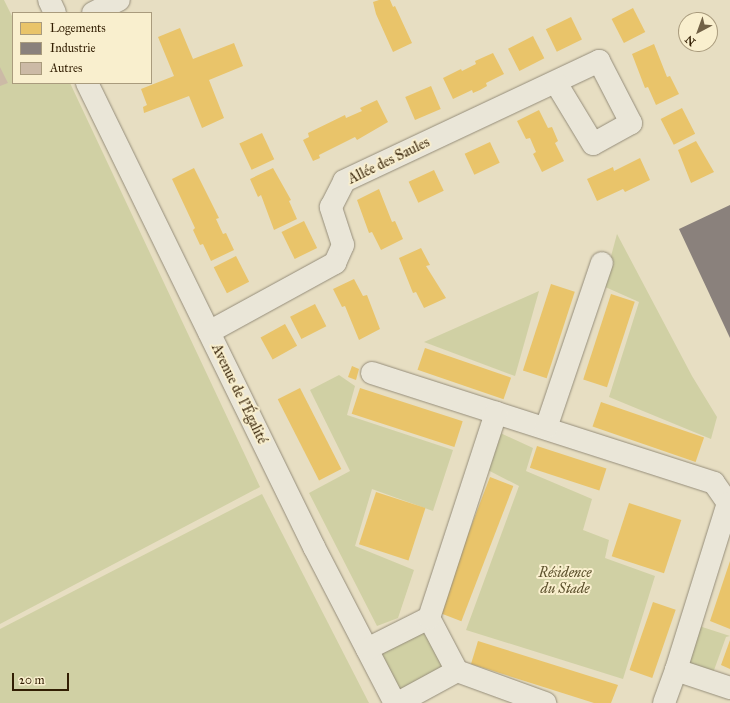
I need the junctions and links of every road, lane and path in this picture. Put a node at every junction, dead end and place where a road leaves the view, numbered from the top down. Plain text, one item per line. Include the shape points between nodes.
1 (49, 0) edge
2 (119, 0) edge
3 (55, 12) edge
4 (95, 12) edge
5 (556, 83) dead end
6 (87, 84) edge
7 (602, 263) dead end
8 (209, 332) junction
9 (372, 373) dead end
10 (496, 413) junction
11 (546, 428) junction
12 (429, 618) junction
13 (367, 649) junction
14 (676, 670) junction
15 (457, 671) junction
16 (730, 688) edge
17 (395, 703) edge
18 (398, 703) edge
19 (545, 703) edge
20 (664, 703) edge

1 - 3 street
2 - 4 street
5 - 8 street, Allée des Saules via 344,181 331,207 343,245 335,263
6 - 8 street, Avenue de l'Égalité
7 - 11 street
8 - 13 street, Avenue de l'Égalité
9 - 10 street
10 - 11 street
10 - 12 street
11 - 14 street via 714,483 728,503
12 - 13 street
12 - 15 street
13 - 17 street, Avenue de l'Égalité
14 - 16 street
14 - 20 street
15 - 18 street
15 - 19 street

